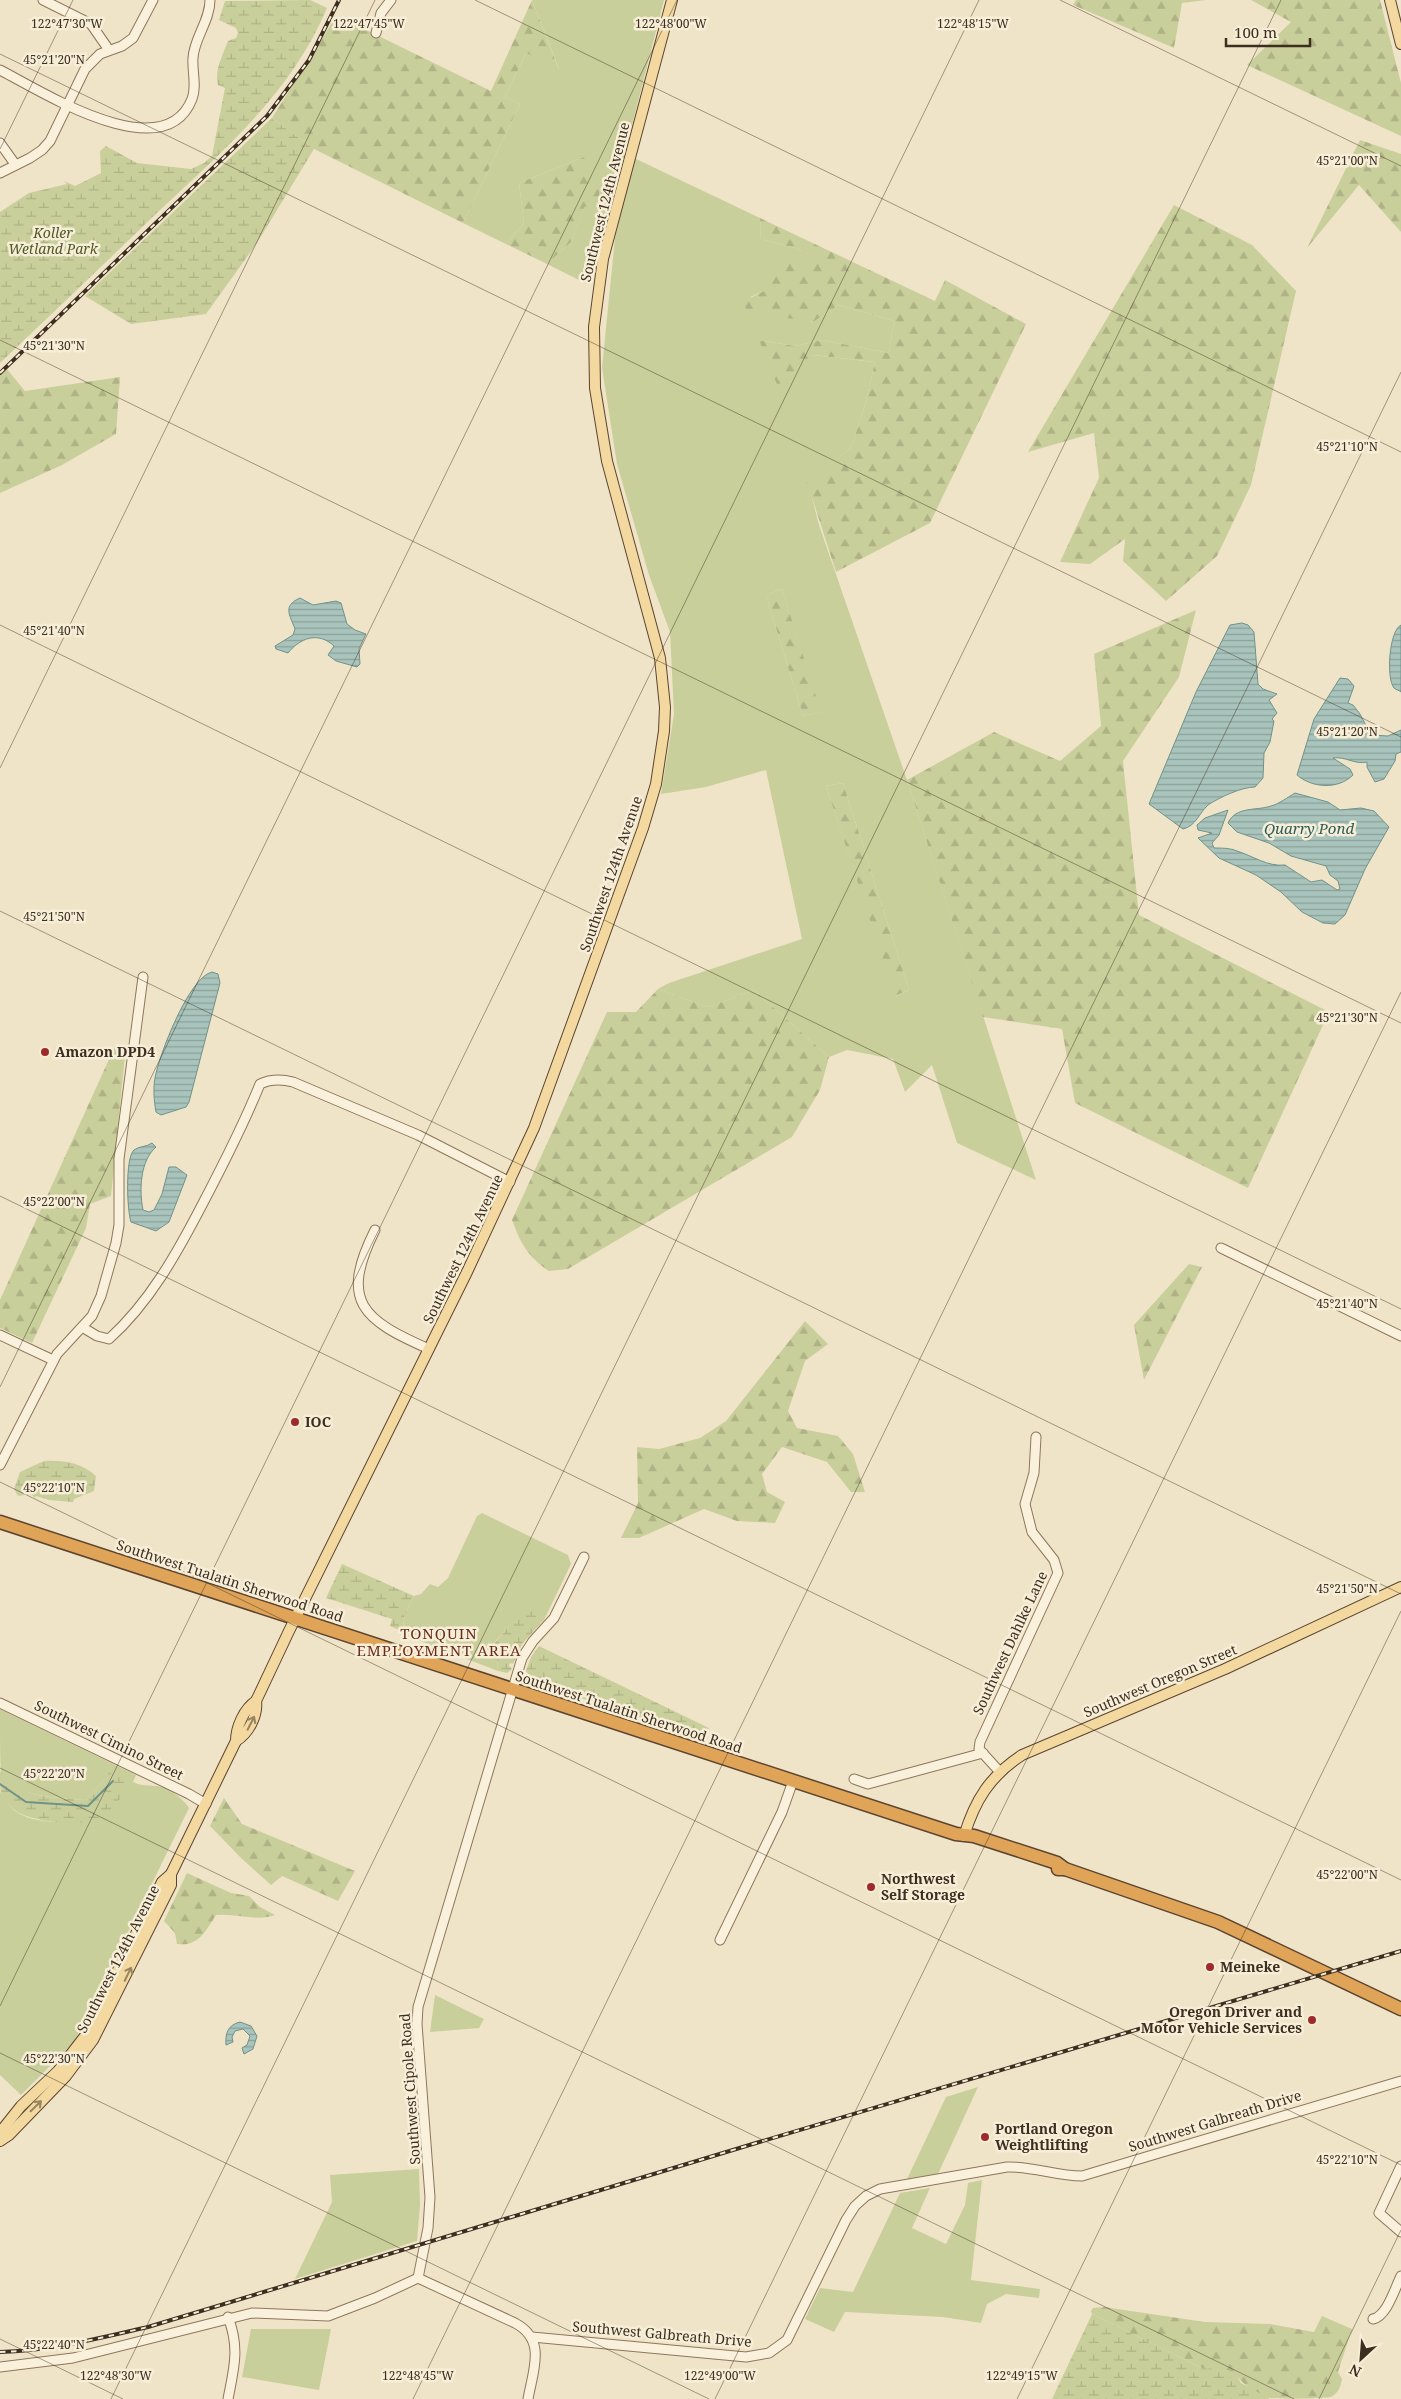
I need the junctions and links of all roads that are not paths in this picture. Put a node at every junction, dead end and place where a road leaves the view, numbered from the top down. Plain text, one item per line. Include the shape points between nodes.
1 (43, 0) edge
2 (153, 0) edge
3 (210, 0) edge
4 (392, 0) edge
5 (672, 0) edge
6 (1390, 0) edge
7 (376, 33) dead end
8 (1401, 44) edge
9 (109, 50) junction
10 (0, 70) edge
11 (67, 103) junction
12 (0, 143) edge
13 (15, 164) junction
14 (0, 173) edge
15 (143, 977) dead end
16 (510, 1182) junction
17 (374, 1230) dead end
18 (1221, 1248) dead end
19 (82, 1327) junction
20 (0, 1335) edge
21 (1401, 1336) edge
22 (429, 1349) junction
23 (53, 1360) junction
24 (1036, 1437) dead end
25 (0, 1465) edge
26 (0, 1522) edge
27 (584, 1557) dead end
28 (1401, 1587) edge
29 (296, 1618) junction
30 (512, 1689) junction
31 (0, 1703) edge
32 (983, 1753) junction
33 (999, 1771) junction
34 (854, 1778) dead end
35 (793, 1781) junction
36 (206, 1804) junction
37 (964, 1836) junction
38 (720, 1940) dead end
39 (1401, 2008) edge
40 (1401, 2081) edge
41 (0, 2140) edge
42 (1401, 2166) edge
43 (1401, 2232) edge
44 (1401, 2276) edge
45 (418, 2278) junction
46 (228, 2318) junction
47 (1373, 2319) dead end
48 (532, 2337) junction
49 (0, 2367) edge
50 (228, 2399) edge
51 (528, 2399) edge

1 - 9 street via 91,24
2 - 9 street via 133,38
3 - 11 street via 208,16 193,58 193,97 175,121 156,129 142,129 111,123
4 - 7 street via 381,13
5 - 16 main road, Southwest 124th Avenue via 603,259 594,352 595,388 603,443 660,658 665,708 662,751 645,821 549,1090
6 - 8 main road
9 - 11 street via 85,69
10 - 11 street
11 - 13 street via 50,141 42,150
12 - 13 street
13 - 14 street
15 - 19 street via 119,1159 116,1243 101,1296 92,1316
16 - 19 street via 418,1135 292,1082 279,1080 260,1084 235,1143 152,1292 109,1339
16 - 22 main road, Southwest 124th Avenue
17 - 22 street via 358,1273 361,1300 382,1326
18 - 21 street
19 - 23 street
20 - 23 street
22 - 29 main road, Southwest 124th Avenue
23 - 25 street
24 - 32 street, Southwest Dahlke Lane via 1034,1473 1025,1504 1032,1532 1054,1560 1058,1573 980,1742 979,1749
26 - 29 highway, Southwest Tualatin Sherwood Road
27 - 30 street, Southwest Cipole Road via 554,1618 533,1640 522,1658
28 - 33 main road, Southwest Oregon Street via 1225,1670 1028,1751
29 - 30 highway, Southwest Tualatin Sherwood Road
29 - 36 main road, Southwest 124th Avenue via 256,1701 249,1706 236,1732 236,1741
30 - 35 highway, Southwest Tualatin Sherwood Road
30 - 45 street, Southwest Cipole Road via 418,2006 430,2197 428,2228
31 - 36 street, Southwest Cimino Street
32 - 33 street
32 - 34 street via 868,1784
33 - 37 main road, Southwest Oregon Street via 976,1802
35 - 37 highway, Southwest Tualatin Sherwood Road
35 - 38 street via 782,1812
36 - 41 main road, Southwest 124th Avenue via 171,1874 171,1885 93,2040 57,2085 9,2136
37 - 39 highway, Southwest Tualatin Sherwood Road via 974,1836 1056,1863 1065,1869 1218,1922
40 - 48 street, Southwest Galbreath Drive via 1082,2176 1064,2176 1018,2166 880,2189 861,2201 846,2220 787,2340 764,2355 746,2357
42 - 43 street via 1379,2214
44 - 47 street via 1384,2309
45 - 46 street via 328,2316 262,2312
45 - 48 street via 515,2323
46 - 49 street via 72,2358
46 - 50 street via 236,2354
48 - 51 street via 536,2351

